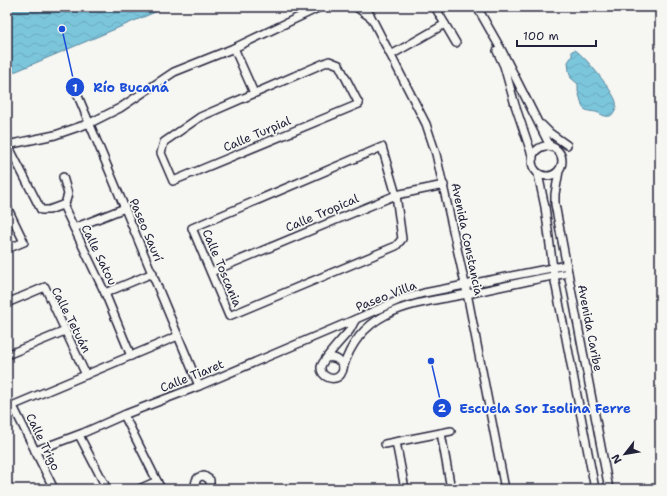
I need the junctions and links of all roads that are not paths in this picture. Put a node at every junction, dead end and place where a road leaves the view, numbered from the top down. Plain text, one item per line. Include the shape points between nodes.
1 (320, 7) edge
2 (356, 7) edge
3 (366, 7) edge
4 (435, 7) edge
5 (477, 7) edge
6 (370, 17) junction
7 (445, 24) junction
8 (493, 35) junction
9 (456, 43) dead end
10 (234, 48) junction
11 (391, 55) junction
12 (73, 84) dead end
13 (254, 93) junction
14 (538, 121) junction
15 (90, 123) junction
16 (8, 145) edge
17 (567, 145) dead end
18 (550, 146) junction
19 (533, 158) junction
20 (559, 171) junction
21 (538, 174) junction
22 (63, 178) dead end
23 (444, 184) junction
24 (396, 195) junction
25 (62, 205) junction
26 (7, 207) edge
27 (124, 208) junction
28 (74, 228) junction
29 (7, 250) edge
30 (567, 265) junction
31 (553, 268) junction
32 (211, 272) junction
33 (152, 273) junction
34 (568, 274) junction
35 (554, 276) junction
36 (465, 286) junction
37 (105, 293) junction
38 (467, 294) junction
39 (7, 303) edge
40 (356, 319) junction
41 (329, 330) junction
42 (65, 331) junction
43 (178, 336) junction
44 (340, 341) junction
45 (7, 355) edge
46 (131, 356) junction
47 (327, 358) junction
48 (342, 368) junction
49 (86, 375) junction
50 (199, 386) junction
51 (10, 407) edge
52 (124, 415) junction
53 (451, 431) dead end
54 (440, 433) junction
55 (79, 435) junction
56 (396, 442) junction
57 (385, 444) dead end
58 (35, 451) junction
59 (157, 481) junction
60 (54, 489) edge
61 (107, 489) edge
62 (139, 489) edge
63 (161, 489) edge
64 (198, 489) edge
65 (208, 489) edge
66 (404, 489) edge
67 (452, 489) edge
68 (505, 489) edge
69 (595, 489) edge
70 (609, 489) edge

1 - 10 street
2 - 6 street
3 - 6 street, Avenida Constancia
4 - 7 street
5 - 8 street
6 - 11 street, Avenida Constancia
7 - 9 street
7 - 11 street
8 - 14 street
8 - 19 street
10 - 13 street
10 - 15 street via 174,72 120,108
11 - 23 street, Avenida Constancia via 426,124
12 - 15 street, Paseo Saurí
13 - 13 street, Calle Turpial via 329,61 339,65 359,104 173,181 161,153 164,142 200,117
14 - 17 street
14 - 18 street
15 - 16 street via 54,135
15 - 27 street, Paseo Saurí
16 - 25 street via 41,210
18 - 19 street via 541,148
18 - 20 street via 561,155 562,164
19 - 21 street via 533,167
20 - 21 street via 547,177
20 - 30 street, Avenida Caribe via 555,204
21 - 31 street, Avenida Caribe
22 - 25 street via 68,194 65,204
23 - 24 street, Calle Tropical
23 - 36 street, Avenida Constancia
24 - 32 street, Calle Tropical
24 - 32 street, Calle Toscania via 402,239 396,246 352,265 229,316
24 - 32 street, Calle Toscania via 382,147 192,228
25 - 28 street, Calle Satou
26 - 29 street via 24,242
27 - 28 street
27 - 33 street, Paseo Saurí
28 - 37 street, Calle Satou
30 - 31 street, Paseo Villa
30 - 34 street, Avenida Caribe
31 - 35 street, Avenida Caribe
31 - 36 street, Paseo Villa
33 - 37 street
33 - 43 street, Paseo Saurí
34 - 35 street, Paseo Villa
34 - 70 street, Avenida Caribe
35 - 38 street, Paseo Villa
35 - 69 street, Avenida Caribe
36 - 38 street, Avenida Constancia
36 - 40 street, Paseo Villa via 399,300
37 - 46 street, Calle Satou
38 - 48 street, Paseo Villa via 422,302 394,310 380,318 367,327 356,340 347,353
38 - 68 street, Avenida Constancia
39 - 42 street, Calle Tetuán via 45,287
40 - 41 street, Calle Tiaret
40 - 44 street, Paseo Villa
41 - 44 street via 334,331
41 - 50 street, Calle Tiaret
42 - 45 street
42 - 49 street, Calle Tetuán
43 - 46 street
43 - 50 street, Paseo Saurí
44 - 47 street, Paseo Villa
46 - 49 street
47 - 48 street via 338,359 342,363
47 - 48 street, Paseo Villa via 321,367 326,377 336,378 341,374
49 - 51 street
50 - 52 street, Calle Tiaret
51 - 58 street, Calle Trigo
52 - 55 street, Calle Tiaret
52 - 59 street
53 - 54 street
54 - 56 street
54 - 67 street
55 - 58 street, Calle Tiaret
55 - 61 street
56 - 57 street
56 - 66 street
58 - 60 street, Calle Trigo
59 - 62 street
59 - 63 street
64 - 65 street via 195,485 196,480 204,476 210,480

